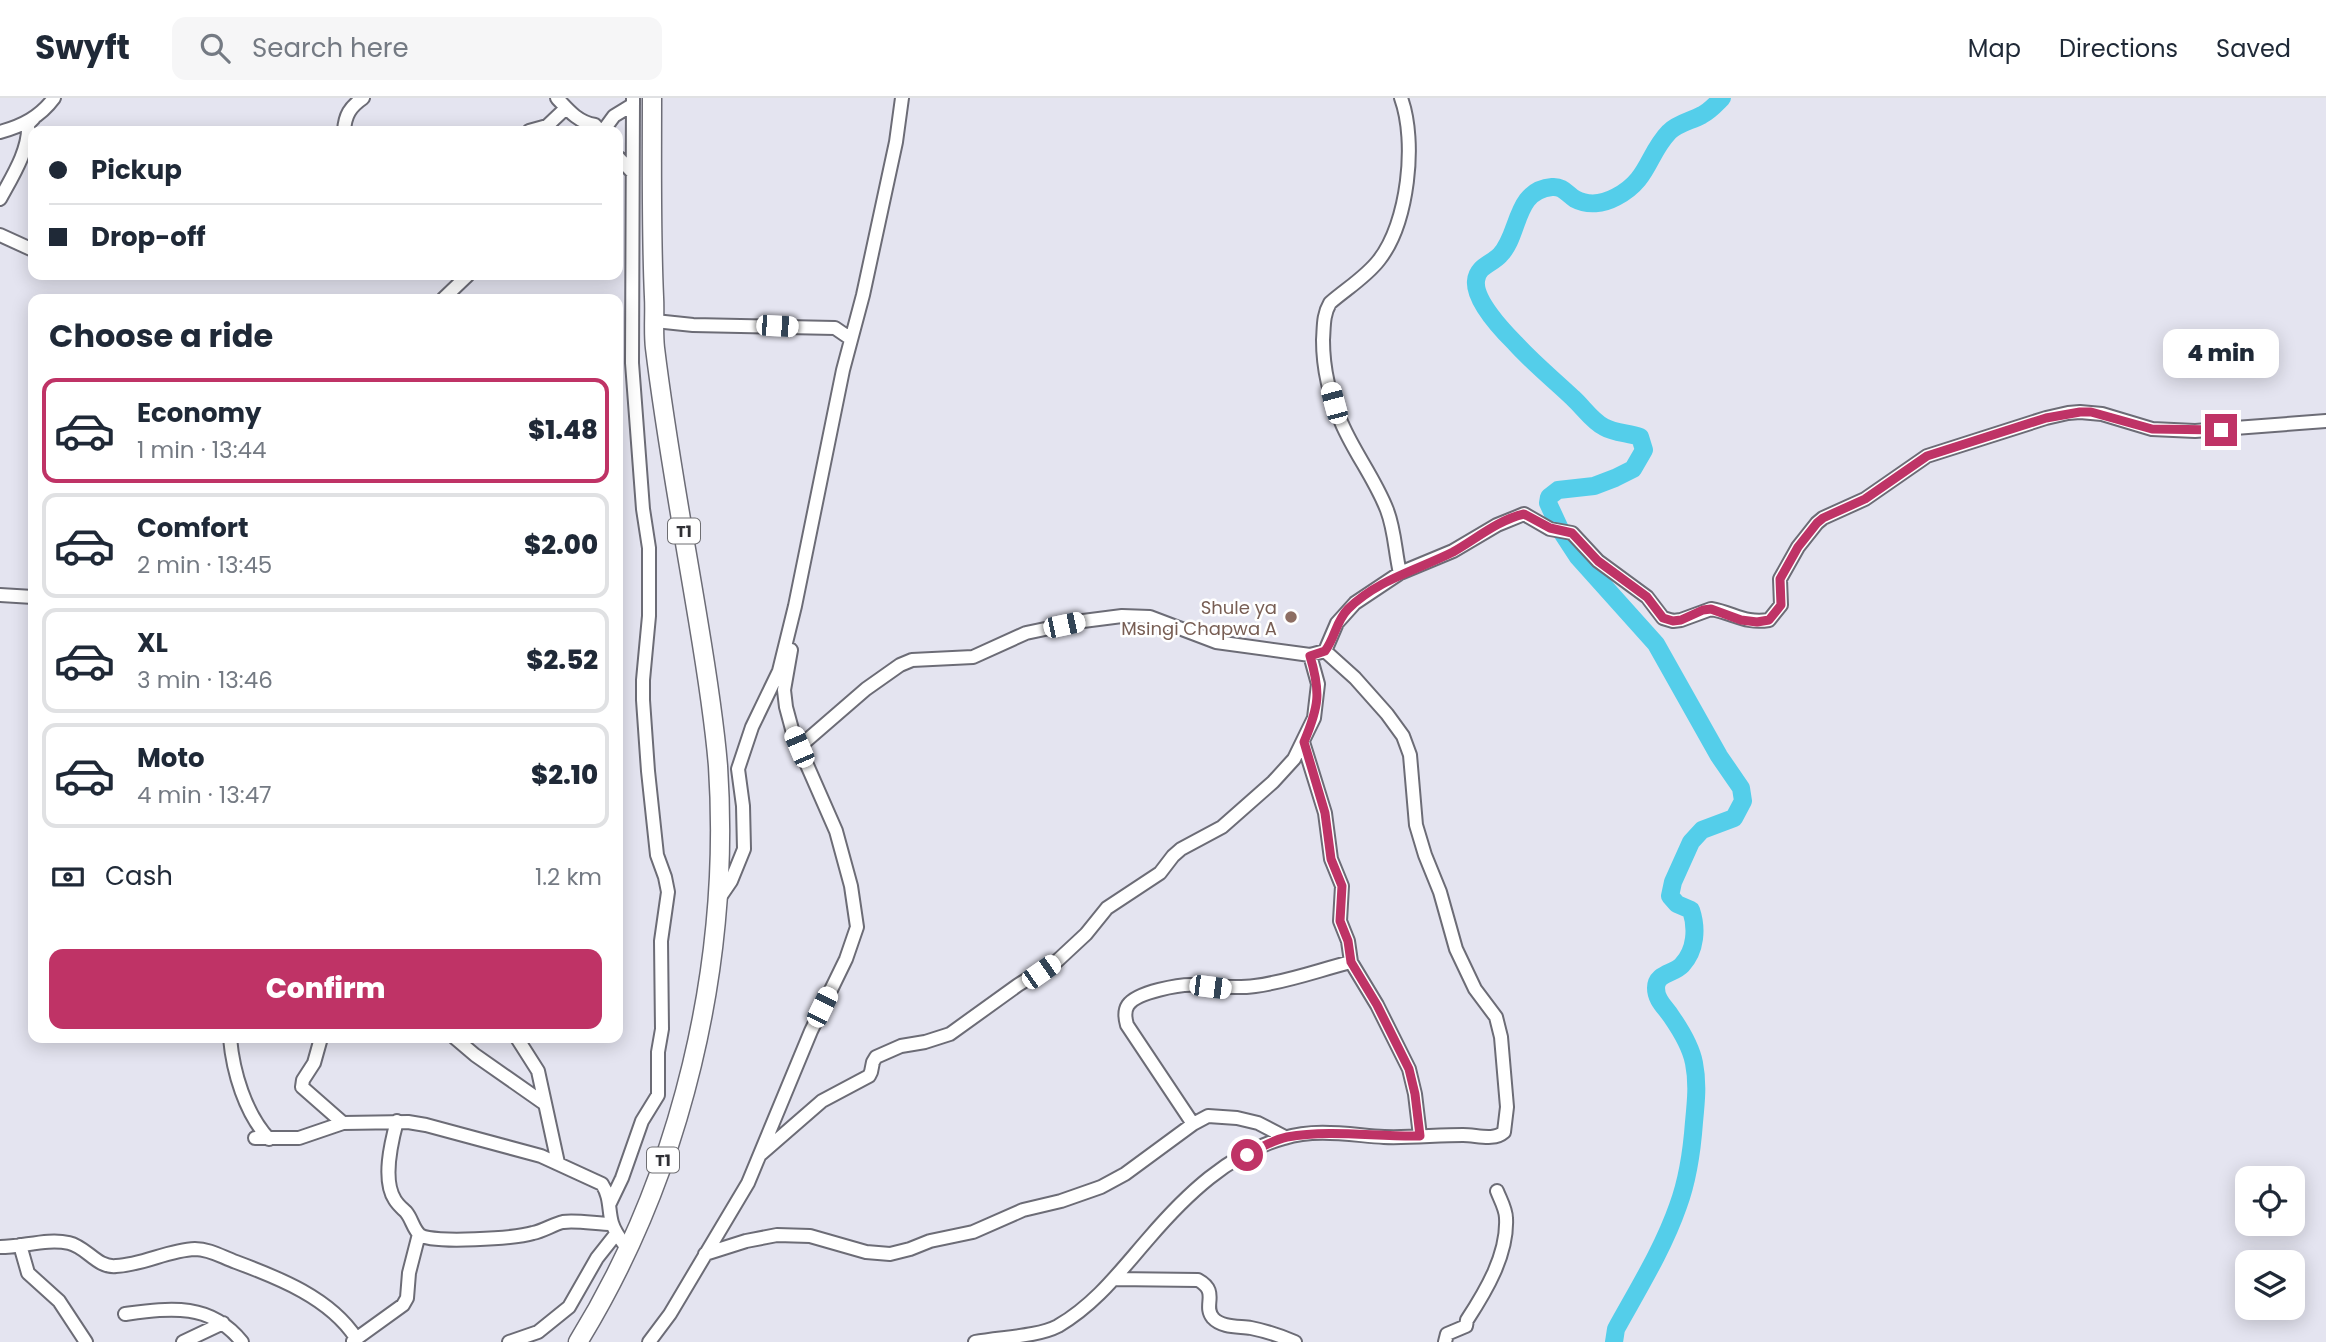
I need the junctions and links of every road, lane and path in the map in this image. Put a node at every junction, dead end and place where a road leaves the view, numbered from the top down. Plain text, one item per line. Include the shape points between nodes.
1 (54, 98) edge
2 (363, 98) edge
3 (652, 98) edge
4 (902, 98) edge
5 (1401, 98) edge
6 (633, 102) edge
7 (562, 103) edge
8 (34, 118) junction
9 (29, 126) edge
10 (345, 126) edge
11 (547, 126) edge
12 (596, 126) edge
13 (605, 126) edge
14 (0, 132) edge
15 (28, 142) edge
16 (623, 162) edge
17 (632, 172) junction
18 (0, 199) edge
19 (0, 236) edge
20 (28, 248) edge
21 (463, 280) edge
22 (448, 294) edge
23 (655, 321) junction
24 (851, 339) junction
25 (2326, 421) edge
26 (1400, 573) junction
27 (0, 595) edge
28 (28, 597) edge
29 (793, 613) junction
30 (1325, 651) junction
31 (1310, 656) junction
32 (1304, 742) junction
33 (799, 747) junction
34 (716, 903) junction
35 (1351, 962) junction
36 (230, 1043) edge
37 (320, 1043) edge
38 (461, 1043) edge
39 (520, 1043) edge
40 (545, 1104) junction
41 (397, 1121) junction
42 (344, 1123) junction
43 (1193, 1124) junction
44 (1420, 1136) junction
45 (1285, 1137) junction
46 (256, 1138) dead end
47 (269, 1139) junction
48 (759, 1156) junction
49 (558, 1163) junction
50 (1497, 1191) dead end
51 (610, 1203) junction
52 (419, 1234) junction
53 (618, 1235) junction
54 (20, 1245) junction
55 (0, 1247) edge
56 (705, 1254) junction
57 (1114, 1279) junction
58 (125, 1314) dead end
59 (223, 1323) junction
60 (354, 1340) edge
61 (86, 1342) edge
62 (183, 1342) edge
63 (242, 1342) edge
64 (509, 1342) edge
65 (578, 1342) edge
66 (649, 1342) edge
67 (975, 1342) edge
68 (1295, 1342) edge
69 (1445, 1342) edge

1 - 8 street
2 - 10 street via 346,116
3 - 23 highway, T1
4 - 24 street
5 - 26 street via 1408,164 1396,230 1378,261 1326,309 1323,354 1341,423 1392,523
6 - 13 street
6 - 17 street
7 - 11 street
7 - 12 street via 578,120
8 - 9 street
8 - 14 street
15 - 18 street
16 - 17 street
17 - 51 street via 632,363 649,548 643,700 657,855 668,892 661,941 658,1095 642,1121
19 - 20 street
21 - 22 street
23 - 24 street via 835,328
23 - 34 highway, T1 via 654,343 714,724 720,825
24 - 29 street
25 - 26 street via 2195,431 2152,429 2080,412 2046,418 1927,456 1865,499 1817,523 1780,579 1781,605 1776,614 1757,622 1711,609 1681,620 1663,618 1647,597 1598,561 1572,533 1550,528 1527,514
26 - 30 street via 1348,609
27 - 28 street
29 - 33 street via 784,690
29 - 34 street via 779,671 738,769 744,849
30 - 31 street
30 - 44 street via 1375,700 1403,736 1425,855 1456,949 1475,989 1496,1017 1501,1037 1507,1107 1504,1132 1489,1137
31 - 32 street via 1318,684 1314,718
31 - 33 street via 1216,642 1150,617 1083,621 1026,633 974,657 912,660 900,665
32 - 35 street via 1325,813 1331,859 1342,886 1340,921
32 - 48 street via 1273,782 1222,827 1181,849 1160,873 1107,908 1057,961 950,1034 876,1057 869,1076 822,1101
33 - 48 street via 836,831 857,927
34 - 53 highway, T1 via 711,965 672,1137
35 - 43 street via 1256,986 1194,985 1133,999 1127,1006 1127,1025
35 - 44 street via 1409,1069
36 - 47 street via 248,1105
37 - 42 street via 302,1087
38 - 40 street
39 - 40 street via 538,1071
40 - 49 street
41 - 42 street
41 - 49 street
41 - 52 street via 389,1164 392,1192
42 - 47 street via 299,1138
43 - 45 street via 1208,1116 1237,1118
43 - 56 street via 1101,1187 911,1249 890,1254 866,1252 810,1236 777,1235
44 - 45 street via 1346,1132
45 - 57 street via 1204,1180
46 - 47 street
48 - 56 street
49 - 51 street via 602,1184
50 - 69 street via 1507,1216 1497,1267 1466,1326 1447,1334
51 - 53 street
52 - 53 street via 433,1239 504,1238 532,1234 562,1222
52 - 60 street via 407,1298 398,1311
53 - 64 street via 597,1258 569,1307 538,1332
53 - 65 highway, T1 via 598,1309
54 - 55 street
54 - 60 street via 65,1242 107,1266 173,1252 210,1251 306,1293 342,1320
54 - 61 street via 28,1273 59,1301
56 - 66 street
57 - 67 street via 1088,1306 1056,1327
57 - 68 street via 1198,1280 1206,1284 1212,1317 1219,1322
58 - 59 street via 181,1309
59 - 62 street
59 - 63 street

